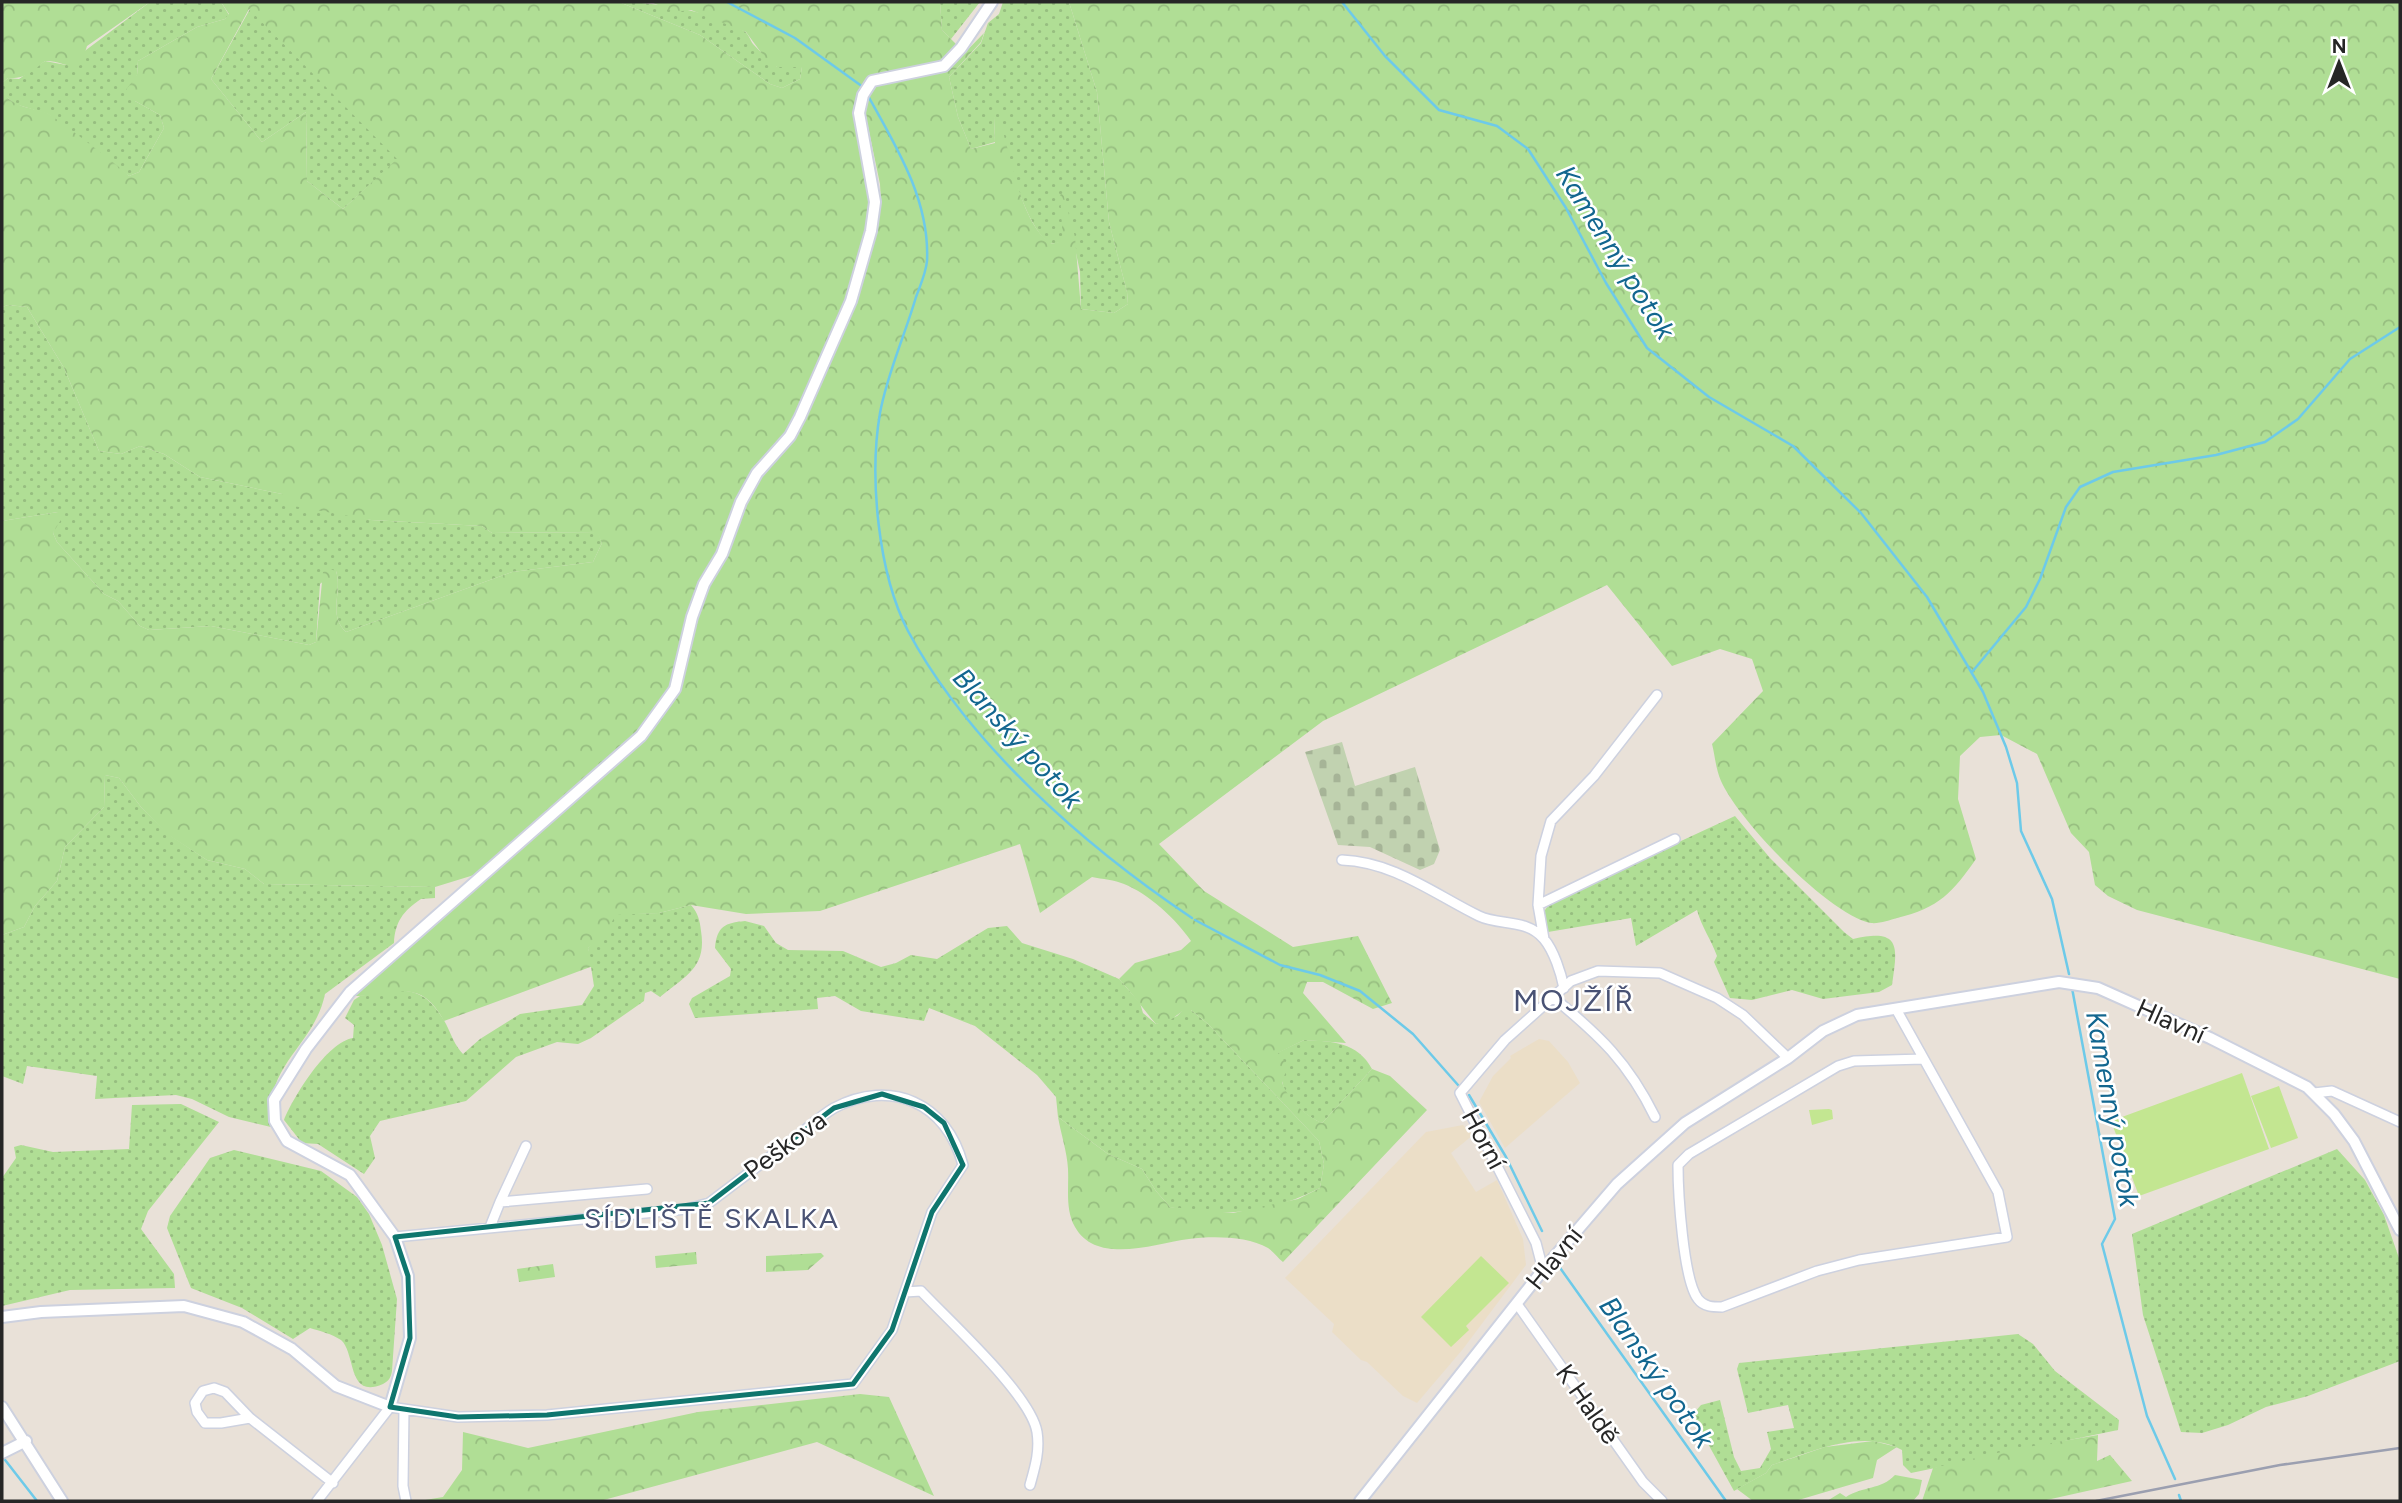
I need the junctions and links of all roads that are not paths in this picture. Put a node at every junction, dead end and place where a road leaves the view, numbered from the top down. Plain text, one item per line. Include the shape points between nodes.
1 (992, 2) edge
2 (1657, 695) dead end
3 (1675, 839) dead end
4 (1342, 860) dead end
5 (1538, 905) junction
6 (1544, 939) junction
7 (1564, 988) junction
8 (1554, 998) junction
9 (1896, 1009) junction
10 (1788, 1058) junction
11 (1923, 1059) junction
12 (2314, 1093) junction
13 (1655, 1117) dead end
14 (2400, 1122) edge
15 (526, 1146) dead end
16 (647, 1189) dead end
17 (500, 1202) junction
18 (490, 1227) junction
19 (2400, 1230) edge
20 (396, 1237) junction
21 (1543, 1270) junction
22 (905, 1292) junction
23 (1517, 1304) junction
24 (2, 1317) edge
25 (390, 1406) junction
26 (2, 1407) edge
27 (404, 1409) junction
28 (250, 1418) junction
29 (26, 1441) junction
30 (4, 1452) edge
31 (333, 1483) junction
32 (1030, 1485) dead end
33 (62, 1501) edge
34 (317, 1501) edge
35 (406, 1501) edge
36 (1360, 1501) edge
37 (1662, 1501) edge

1 - 20 street via 944,66 872,81 863,95 859,113 875,202 854,290 800,417 790,436 757,472 704,584 675,689 640,736 350,992 274,1100 275,1121 287,1141 350,1175
2 - 5 street via 1594,776 1551,821 1544,842
3 - 5 street
4 - 6 street via 1365,861 1386,869 1434,889 1480,917 1529,927
5 - 6 street
6 - 7 street
7 - 8 street
7 - 10 street via 1598,971 1660,973 1743,1015
8 - 13 street via 1602,1038 1636,1079
8 - 21 street, Horní via 1505,1040 1460,1093 1536,1243
9 - 10 street, Hlavní via 1834,1024
9 - 11 street
9 - 12 street, Hlavní via 2059,982 2084,984 2210,1038
10 - 21 street, Hlavní via 1706,1109 1658,1146 1594,1209
11 - 11 street via 1854,1061 1838,1066 1689,1154 1678,1165 1678,1191 1698,1300 1708,1307 1722,1307 1859,1260 2007,1237 1998,1192
12 - 14 street via 2332,1091
12 - 19 street, Hlavní via 2354,1141
15 - 17 street
16 - 17 street
17 - 18 street
18 - 20 street, Peškova
18 - 22 street, Peškova via 687,1209 709,1203 834,1108 882,1094 902,1097 944,1122 958,1145 963,1165 932,1212
20 - 25 street via 408,1276 410,1338
21 - 23 street, Hlavní
22 - 27 street, Peškova via 892,1330 853,1384 547,1415 458,1417
22 - 32 street via 921,1291 1026,1404 1037,1432 1038,1454
23 - 36 street, Hlavní
23 - 37 street, K Haldě via 1643,1482
24 - 25 street via 184,1306 243,1322 292,1349 336,1386
25 - 27 street, Peškova
25 - 31 street
26 - 29 street
27 - 35 street
28 - 28 street via 225,1392 214,1388 203,1391 195,1403 205,1423
28 - 31 street
29 - 30 street
29 - 33 street
31 - 34 street

